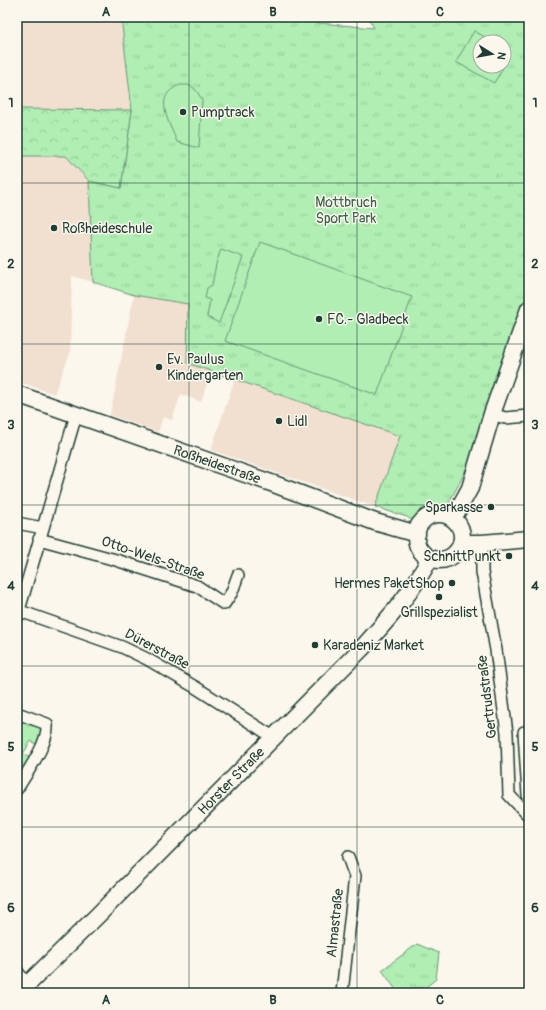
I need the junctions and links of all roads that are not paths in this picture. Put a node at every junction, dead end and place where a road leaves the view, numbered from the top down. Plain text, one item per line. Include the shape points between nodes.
1 (529, 309) edge
2 (17, 394) edge
3 (492, 414) junction
4 (76, 415) junction
5 (529, 416) edge
6 (448, 517) junction
7 (17, 523) edge
8 (43, 528) junction
9 (417, 534) junction
10 (40, 539) junction
11 (529, 539) edge
12 (462, 543) junction
13 (482, 543) junction
14 (430, 558) junction
15 (238, 576) dead end
16 (18, 612) edge
17 (17, 713) edge
18 (526, 732) edge
19 (507, 733) junction
20 (273, 737) junction
21 (17, 789) edge
22 (529, 811) edge
23 (529, 816) edge
24 (348, 857) dead end
25 (17, 971) edge
26 (23, 989) edge
27 (342, 993) edge

1 - 3 main road
2 - 4 main road, Roßheidestraße
3 - 5 street via 505,418
3 - 6 main road via 470,488 460,508
4 - 8 street
4 - 9 main road, Roßheidestraße via 375,522
6 - 9 main road via 433,515 424,520
6 - 12 main road via 456,522 462,532
7 - 8 street
8 - 10 street
9 - 14 main road via 419,548
10 - 15 street, Otto-Wels-Straße via 198,586 224,604
10 - 16 street
11 - 13 main road
12 - 13 main road
12 - 14 main road via 451,557 438,560
13 - 19 street, Gertrudstraße via 482,572
14 - 20 main road, Horster Straße via 398,608 364,646
16 - 20 street, Dürerstraße via 108,641 147,659
17 - 21 street via 47,724 48,730 43,744
18 - 19 street
18 - 22 street
19 - 23 street, Gertrudstraße via 508,795
20 - 26 main road, Horster Straße
24 - 27 street, Almastraße via 355,876
25 - 26 street

